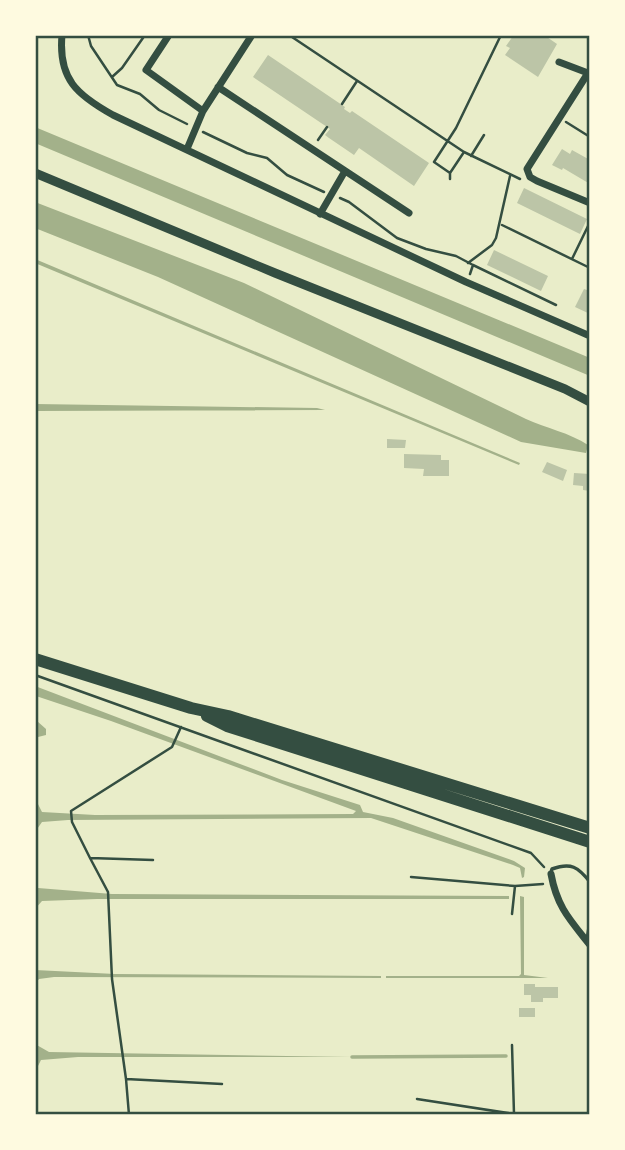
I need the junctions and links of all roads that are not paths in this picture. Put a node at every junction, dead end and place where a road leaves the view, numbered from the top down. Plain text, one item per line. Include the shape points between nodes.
1 (62, 35) edge
2 (169, 35) edge
3 (252, 35) edge
4 (559, 62) dead end
5 (589, 74) edge
6 (218, 87) junction
7 (203, 111) junction
8 (187, 149) junction
9 (345, 171) junction
10 (35, 173) edge
11 (590, 203) edge
12 (410, 213) dead end
13 (320, 214) junction
14 (590, 336) edge
15 (590, 402) edge
16 (35, 659) edge
17 (191, 708) junction
18 (590, 828) edge
19 (590, 842) edge
20 (551, 874) joint
21 (590, 882) edge
22 (590, 921) edge
23 (589, 943) edge

1 - 8 street via 62,61 71,85 86,100
2 - 7 street via 146,70
3 - 6 street
4 - 5 street
5 - 11 street via 527,173
6 - 7 street
6 - 9 street
7 - 8 street
8 - 13 street
9 - 12 street
9 - 13 street
10 - 15 street
13 - 14 street
16 - 17 highway
17 - 18 highway
17 - 19 highway via 227,726
20 - 21 lane via 552,869 564,865 579,869
20 - 23 street via 566,917
22 - 23 lane

